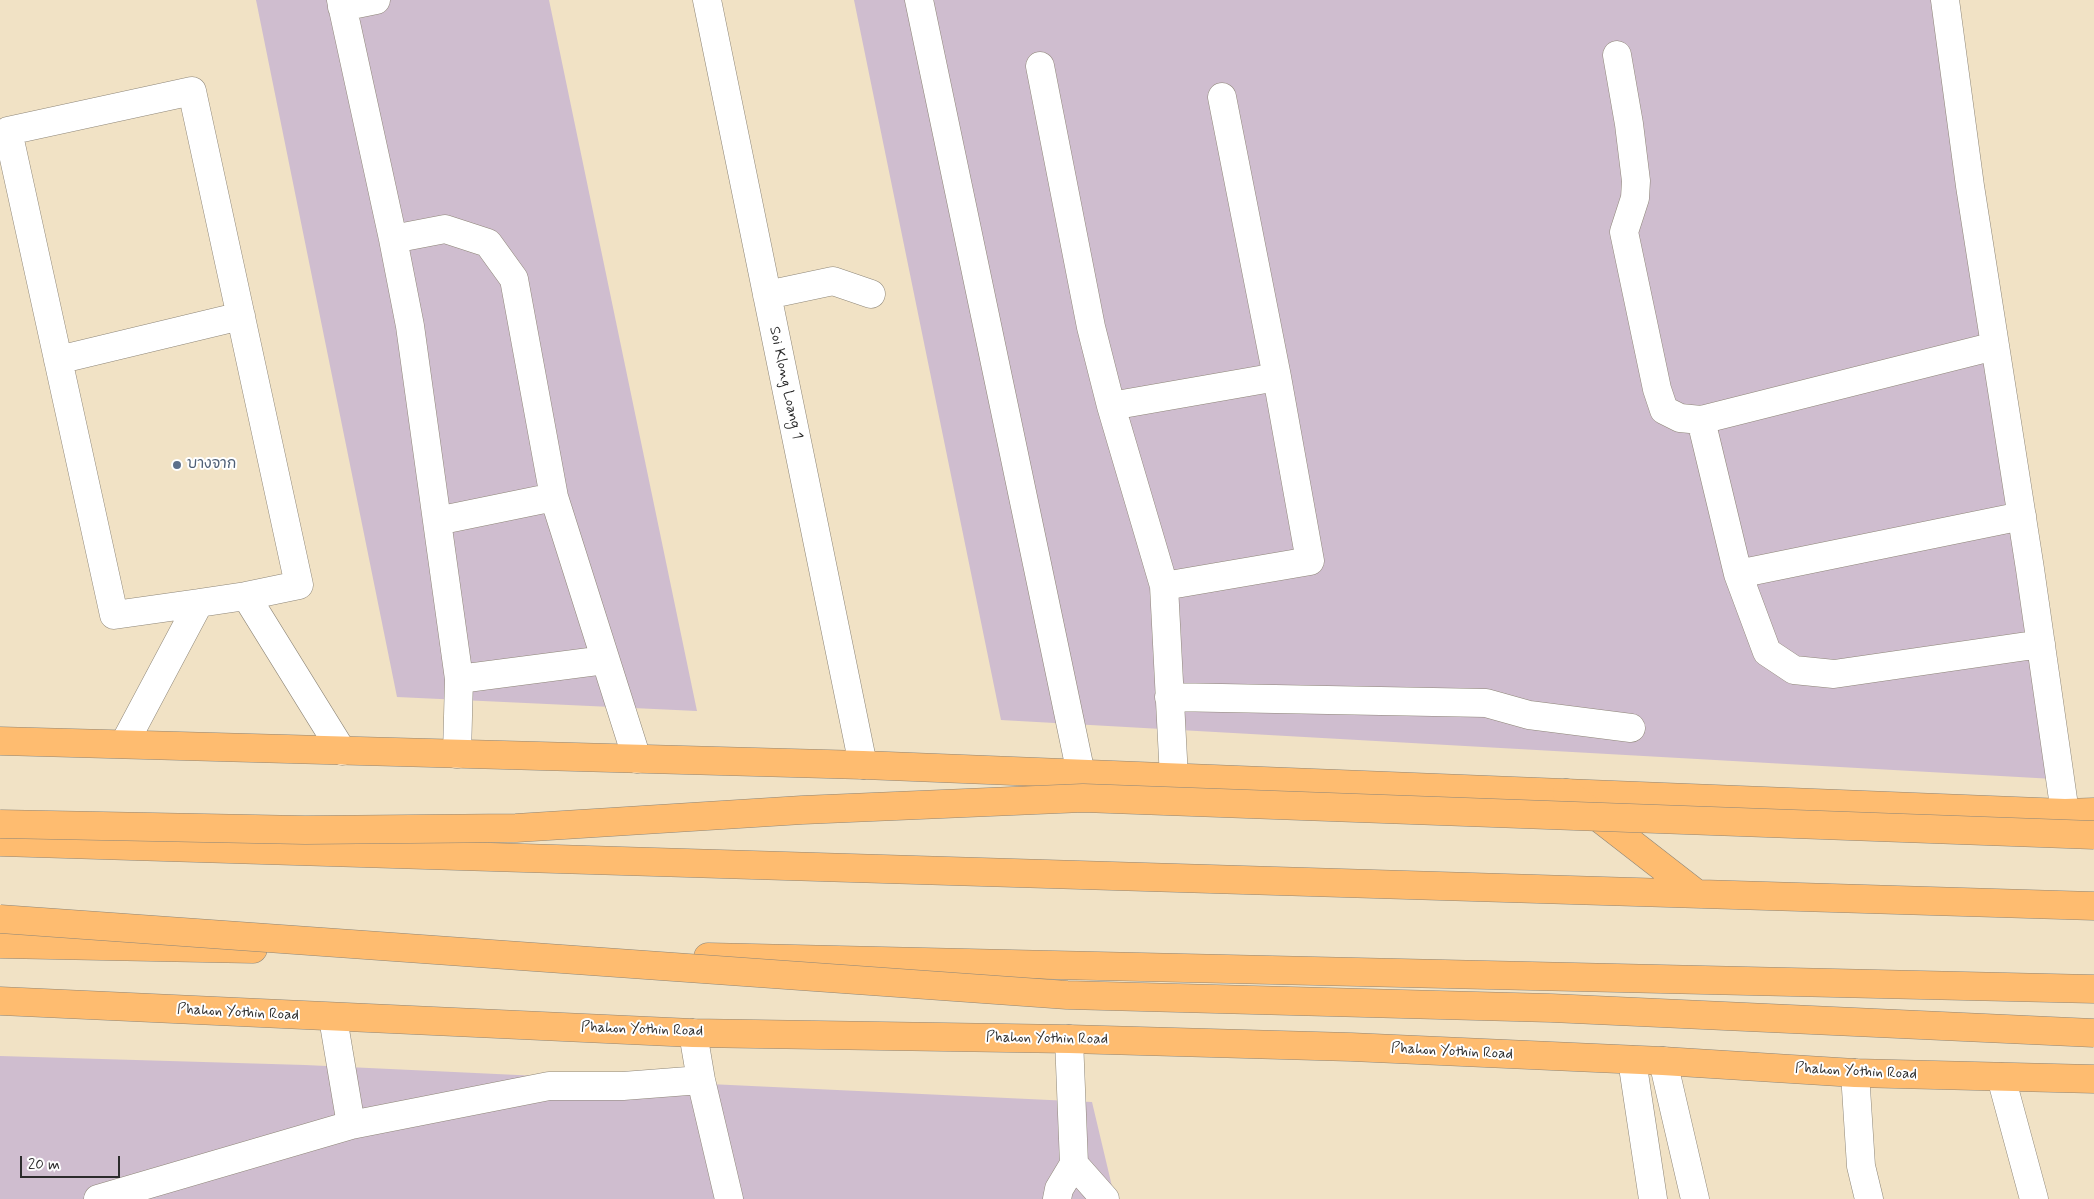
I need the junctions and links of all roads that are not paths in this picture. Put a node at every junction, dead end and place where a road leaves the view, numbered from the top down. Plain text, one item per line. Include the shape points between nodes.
1 (376, 0) edge
2 (708, 0) edge
3 (919, 0) edge
4 (1945, 0) edge
5 (342, 3) edge
6 (1617, 54) dead end
7 (1040, 66) dead end
8 (1222, 96) dead end
9 (393, 239) junction
10 (871, 294) dead end
11 (767, 295) junction
12 (241, 316) junction
13 (1995, 346) junction
14 (58, 360) junction
15 (1277, 377) junction
16 (1111, 406) junction
17 (1701, 420) junction
18 (554, 498) junction
19 (2022, 516) junction
20 (437, 521) junction
21 (1738, 574) junction
22 (1164, 586) junction
23 (246, 596) junction
24 (200, 603) junction
25 (2041, 644) junction
26 (605, 660) junction
27 (459, 678) junction
28 (1169, 697) junction
29 (1631, 728) dead end
30 (0, 741) edge
31 (124, 744) junction
32 (342, 751) junction
33 (457, 754) junction
34 (637, 759) junction
35 (863, 765) junction
36 (1081, 774) junction
37 (1174, 778) junction
38 (1566, 793) junction
39 (2094, 812) edge
40 (2066, 813) junction
41 (0, 824) edge
42 (2094, 835) edge
43 (0, 842) edge
44 (1697, 894) junction
45 (2094, 906) edge
46 (0, 919) edge
47 (0, 944) edge
48 (2094, 989) edge
49 (0, 1001) edge
50 (332, 1018) junction
51 (693, 1033) junction
52 (2094, 1033) edge
53 (1069, 1039) junction
54 (1632, 1060) junction
55 (1663, 1061) junction
56 (1855, 1073) junction
57 (2001, 1077) junction
58 (2094, 1079) edge
59 (701, 1080) junction
60 (351, 1125) junction
61 (1074, 1164) junction
62 (98, 1199) edge
63 (729, 1199) edge
64 (1057, 1199) edge
65 (1105, 1199) edge
66 (1654, 1199) edge
67 (1695, 1199) edge
68 (1869, 1199) edge
69 (2034, 1199) edge

1 - 5 street
2 - 11 street, Soi Klong Loang 1
3 - 36 street
4 - 13 street
5 - 9 street
6 - 17 street via 1636,181 1635,198 1624,232 1656,389 1664,410 1680,418
7 - 16 street via 1091,327
8 - 15 street
9 - 18 street via 444,229 470,237 488,243 514,279
9 - 20 street via 410,326
10 - 11 street via 833,281
11 - 35 street, Soi Klong Loang 1
12 - 14 street
12 - 14 street via 192,91 8,131
12 - 23 street via 299,585
13 - 17 street
13 - 19 street
14 - 24 street via 114,616
15 - 16 street
15 - 22 street via 1310,561
16 - 22 street
17 - 21 street
18 - 20 street
18 - 26 street
19 - 21 street
19 - 25 street
20 - 27 street
21 - 25 street via 1767,652 1794,670 1834,674
22 - 28 street
23 - 24 street
23 - 32 street
24 - 31 street
25 - 40 street
26 - 27 street
26 - 34 street
27 - 33 street
28 - 29 street via 1486,703 1529,715
28 - 37 street
30 - 31 main road
31 - 32 main road
32 - 33 main road
33 - 34 main road
34 - 35 main road
35 - 36 main road
36 - 37 main road
37 - 38 main road
38 - 40 main road
38 - 44 main road
39 - 40 main road
41 - 42 main road, bridge via 305,830 516,828 802,810 1082,798
43 - 44 main road
44 - 45 main road
46 - 52 main road, bridge via 1067,995 1541,1008
47 - 48 main road
49 - 50 main road, Phahon Yothin Road
50 - 51 main road, Phahon Yothin Road
50 - 60 street
51 - 53 main road, Phahon Yothin Road
51 - 59 street
53 - 54 main road, Phahon Yothin Road via 1351,1047
53 - 61 street
54 - 55 main road, Phahon Yothin Road
54 - 66 street
55 - 56 main road, Phahon Yothin Road
55 - 67 street
56 - 57 main road, Phahon Yothin Road
56 - 68 street via 1861,1166
57 - 58 main road, Phahon Yothin Road
57 - 69 street
59 - 60 street via 623,1086 549,1086
59 - 63 street
60 - 62 street
61 - 64 street via 1059,1189
61 - 65 street

